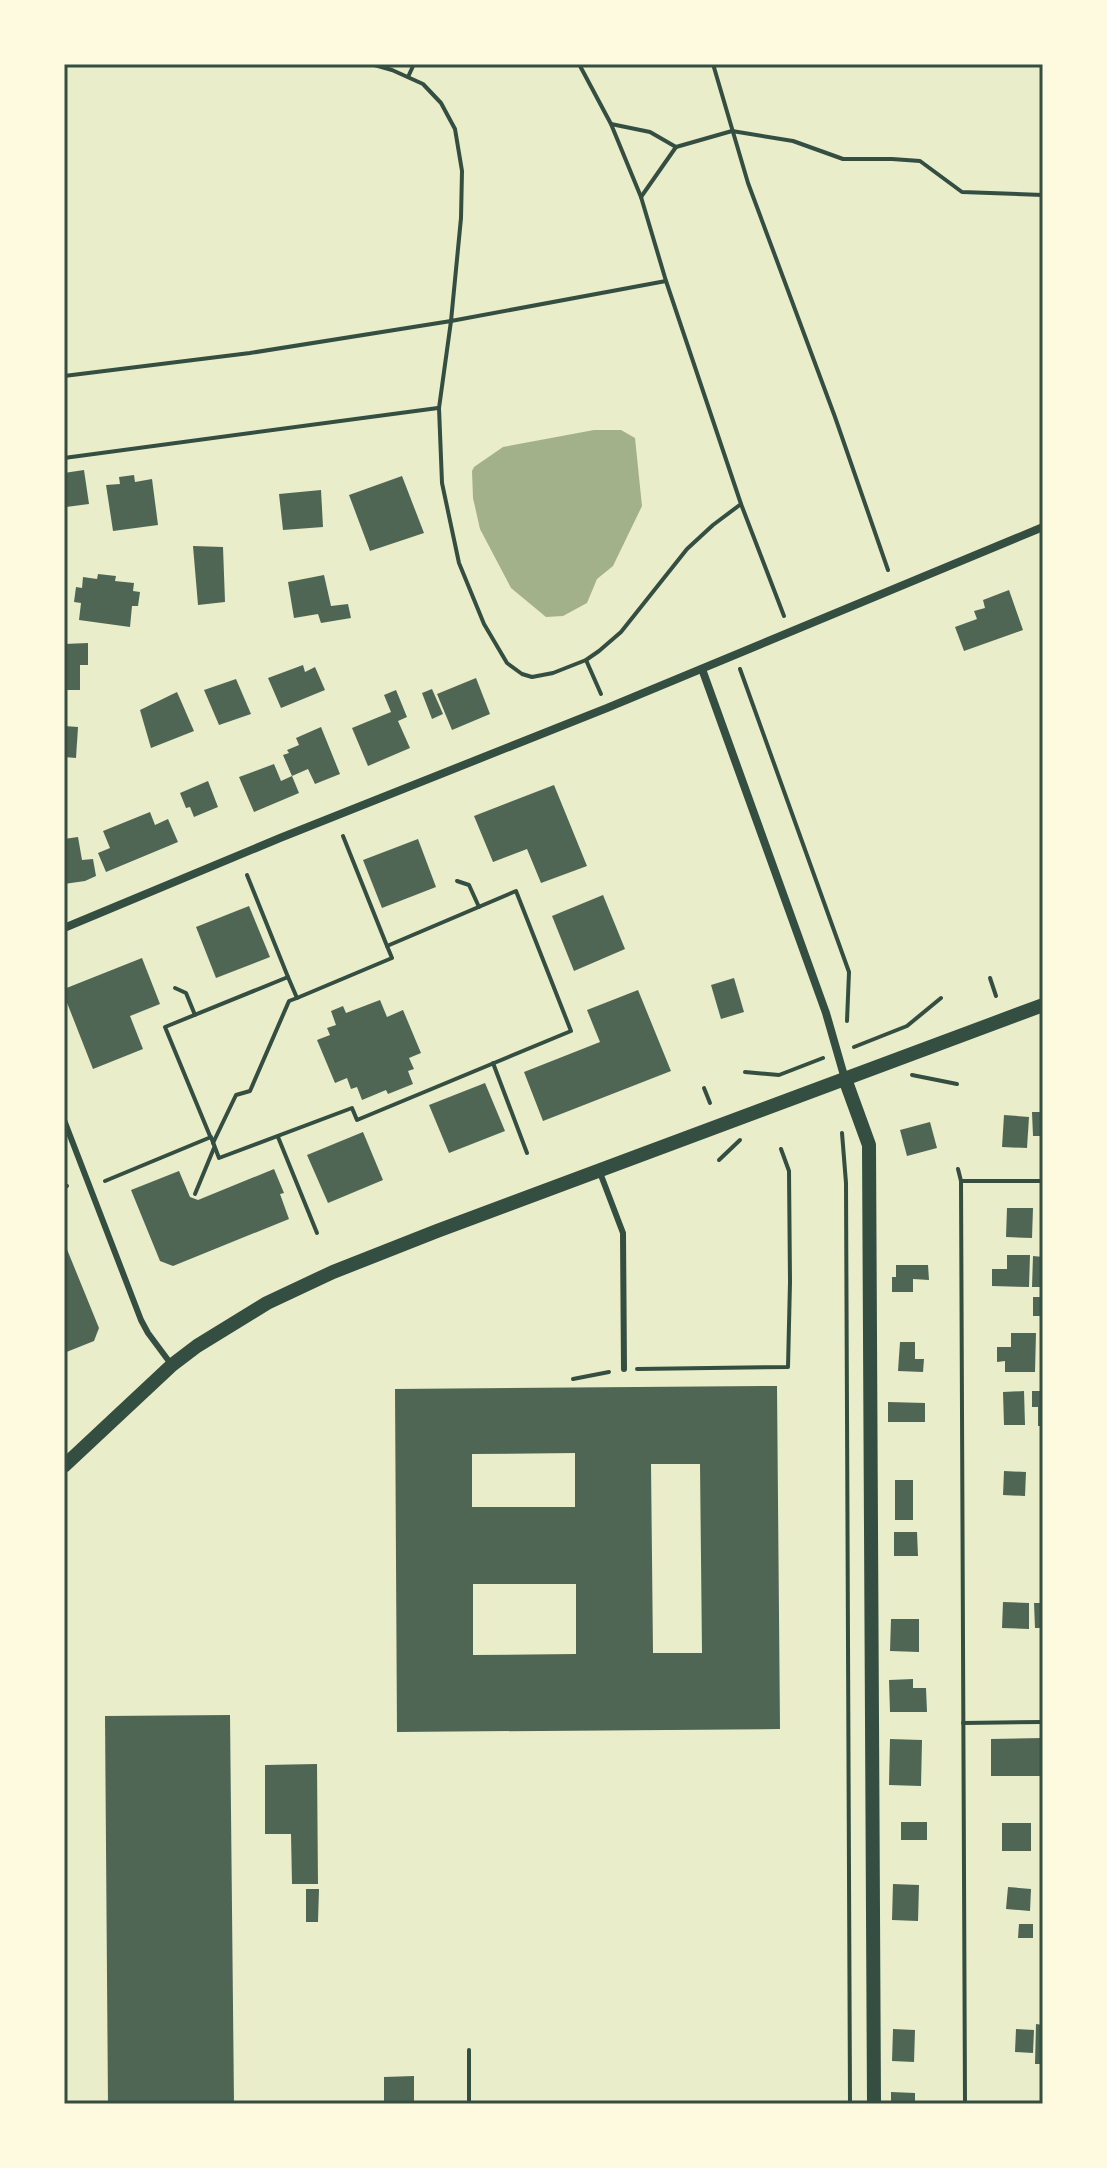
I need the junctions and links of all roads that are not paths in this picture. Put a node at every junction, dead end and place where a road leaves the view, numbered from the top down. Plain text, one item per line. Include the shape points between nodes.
1 (1043, 527) edge
2 (702, 669) junction
3 (64, 928) edge
4 (1043, 1005) edge
5 (845, 1079) junction
6 (64, 1120) edge
7 (599, 1170) junction
8 (172, 1365) junction
9 (624, 1369) road end
10 (64, 1466) edge
11 (874, 2104) edge

1 - 2 street
2 - 3 street
2 - 5 street
4 - 5 street
5 - 7 street
5 - 11 street via 869,1145
6 - 8 lane via 141,1320
7 - 8 street via 333,1272 267,1303
7 - 9 lane via 623,1233
8 - 10 street

